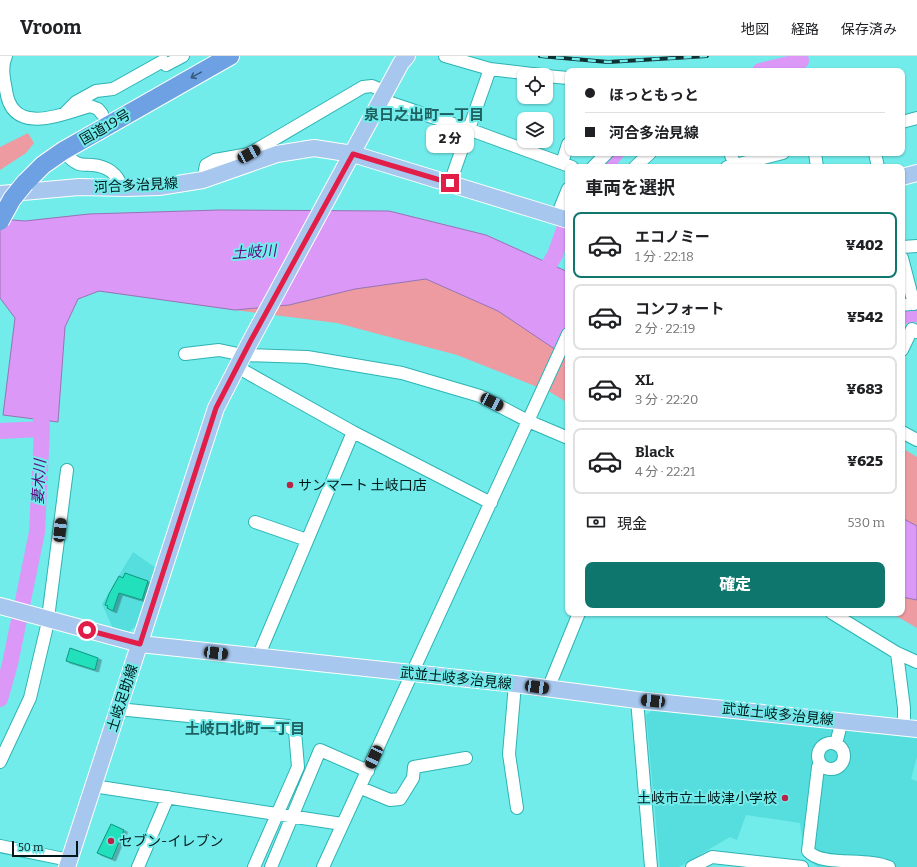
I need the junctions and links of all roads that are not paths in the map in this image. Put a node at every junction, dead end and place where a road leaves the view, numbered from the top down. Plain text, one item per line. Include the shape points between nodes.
1 (6, 56) edge
2 (183, 56) edge
3 (205, 56) edge
4 (230, 56) edge
5 (407, 56) edge
6 (445, 56) edge
7 (167, 58) edge
8 (490, 69) junction
9 (517, 72) edge
10 (553, 77) edge
11 (565, 78) edge
12 (384, 96) junction
13 (66, 113) junction
14 (102, 114) junction
15 (917, 118) edge
16 (905, 121) edge
17 (468, 129) junction
18 (63, 151) junction
19 (353, 154) junction
20 (604, 156) edge
21 (647, 156) edge
22 (771, 156) edge
23 (565, 164) edge
24 (595, 164) edge
25 (638, 164) edge
26 (741, 164) edge
27 (917, 173) edge
28 (905, 176) edge
29 (203, 180) junction
30 (19, 182) junction
31 (450, 183) junction
32 (122, 188) junction
33 (0, 194) edge
34 (0, 200) edge
35 (565, 204) edge
36 (562, 218) edge
37 (0, 221) edge
38 (917, 246) edge
39 (905, 247) edge
40 (905, 273) edge
41 (911, 304) edge
42 (912, 329) edge
43 (565, 341) edge
44 (905, 344) edge
45 (185, 354) dead end
46 (243, 354) junction
47 (530, 418) junction
48 (353, 432) junction
49 (905, 434) edge
50 (565, 436) edge
51 (917, 440) edge
52 (67, 470) dead end
53 (491, 503) junction
54 (255, 522) dead end
55 (307, 540) junction
56 (0, 606) edge
57 (578, 616) edge
58 (837, 616) edge
59 (46, 619) junction
60 (140, 644) junction
61 (897, 653) junction
62 (258, 657) junction
63 (917, 662) edge
64 (413, 674) junction
65 (515, 684) junction
66 (548, 689) junction
67 (637, 700) junction
68 (118, 709) junction
69 (842, 720) junction
70 (910, 728) edge
71 (836, 744) junction
72 (466, 758) dead end
73 (0, 762) edge
74 (820, 764) junction
75 (368, 771) junction
76 (93, 786) junction
77 (361, 788) junction
78 (168, 797) junction
79 (517, 808) dead end
80 (277, 813) junction
81 (293, 815) junction
82 (342, 824) junction
83 (1, 850) edge
84 (68, 863) edge
85 (138, 867) edge
86 (254, 867) edge
87 (271, 867) edge
88 (323, 867) edge
89 (651, 867) edge
90 (692, 867) edge
91 (802, 867) edge
92 (889, 867) edge

1 - 13 street via 3,71 6,93 14,112 31,120
2 - 7 street via 166,64
3 - 14 highway, 国道19号
4 -> 18 highway, 国道19号
5 - 12 main road, 土岐足助線
6 - 8 street
7 - 13 street via 113,89 96,91 76,102
8 - 9 street
8 - 17 street
10 - 11 street
12 - 17 street
12 - 19 main road, 土岐足助線
12 - 29 street via 372,86 363,87 249,154 215,160 206,165
13 - 14 street via 90,106
14 - 30 highway, 国道19号 via 59,139 25,166
15 - 16 street
17 - 23 street
17 - 31 street
18 - 30 highway, 国道19号
18 - 32 street via 76,163 110,170 117,176
19 - 29 main road, 河合多治見線 via 314,148 277,154
19 - 31 main road, 河合多治見線
19 - 46 main road, 土岐足助線
20 - 24 street
21 - 25 street
22 - 26 street
27 - 28 main road
29 - 32 main road, 河合多治見線
30 - 34 highway, 国道19号
30 - 37 highway, 国道19号, bridge
31 - 36 main road, 河合多治見線
32 - 33 main road, 河合多治見線 via 79,187
35 - 36 street
38 - 39 street
40 - 41 street
42 - 44 street
43 - 47 street
45 - 46 street via 219,350
46 - 47 street via 307,357 402,373 480,396
46 - 48 street
46 - 60 main road, 土岐足助線 via 216,408
47 - 50 street
47 - 53 street
48 - 53 street
48 - 55 street
49 - 51 street
52 - 59 street
53 - 64 street
54 - 55 street
55 - 62 street
56 - 59 main road, 武並土岐多治見線
57 - 66 street
58 - 61 street
59 - 60 main road, 武並土岐多治見線
59 - 73 street via 30,698
60 - 62 main road, 武並土岐多治見線
60 - 68 main road, 土岐足助線
61 - 63 street
61 - 70 street via 904,708
62 - 64 main road, 武並土岐多治見線
64 - 65 main road, 武並土岐多治見線
64 - 75 street
65 - 66 main road, 武並土岐多治見線
65 - 79 street via 509,754
66 - 67 main road, 武並土岐多治見線
67 - 69 main road, 武並土岐多治見線
67 - 89 street
68 - 76 main road, 土岐足助線
68 - 80 street via 288,726 295,731 298,767
69 - 70 main road, 武並土岐多治見線
69 - 71 street
71 - 74 street via 823,746 818,754
71 - 74 street via 843,753 840,765 829,769
72 - 77 street via 414,767 413,778 400,799 390,800
74 - 92 street via 808,851 817,860 826,862 863,862
75 - 77 street
75 - 81 street via 320,750
76 - 78 street
76 - 84 main road, 土岐足助線
77 - 82 street
78 - 80 street
78 - 85 street
80 - 81 street
80 - 86 street
81 - 82 street
81 - 87 street
82 - 88 street
83 - 84 street
90 - 91 street via 712,857

